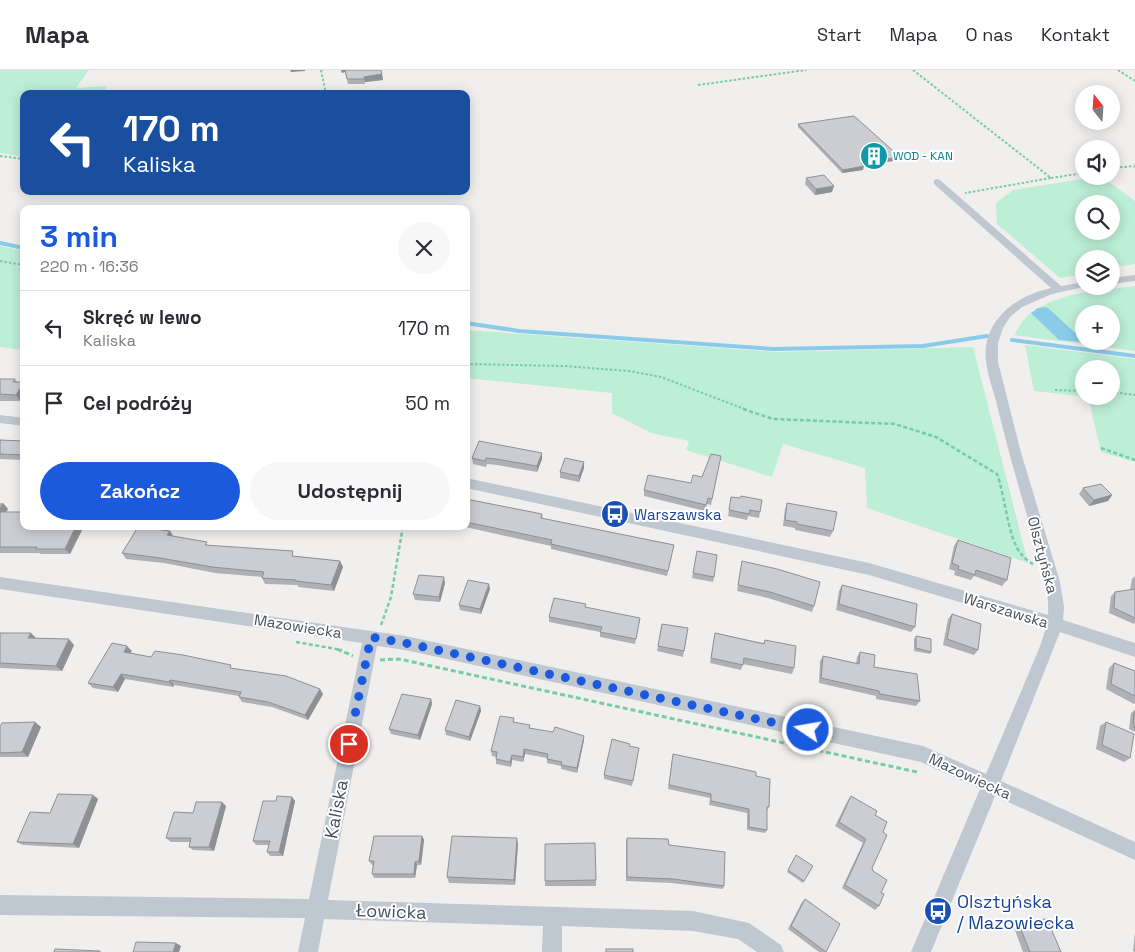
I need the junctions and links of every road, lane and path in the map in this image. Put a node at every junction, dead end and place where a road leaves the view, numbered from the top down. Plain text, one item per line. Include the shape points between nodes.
1 (321, 70) edge
2 (806, 70) edge
3 (912, 70) edge
4 (1118, 70) edge
5 (1135, 80) edge
6 (698, 85) dead end
7 (325, 90) edge
8 (0, 156) edge
9 (20, 158) edge
10 (1135, 166) edge
11 (1120, 167) edge
12 (1075, 174) edge
13 (1051, 178) junction
14 (937, 182) dead end
15 (952, 195) junction
16 (0, 261) edge
17 (20, 264) edge
18 (1135, 278) edge
19 (1120, 280) edge
20 (1075, 286) edge
21 (1057, 288) junction
22 (470, 364) edge
23 (1055, 390) dead end
24 (1075, 391) edge
25 (1120, 393) edge
26 (1135, 395) edge
27 (0, 419) edge
28 (20, 422) edge
29 (1101, 448) dead end
30 (1135, 460) edge
31 (470, 484) edge
32 (402, 530) edge
33 (1038, 571) dead end
34 (0, 583) edge
35 (1055, 624) junction
36 (371, 637) junction
37 (1135, 650) edge
38 (374, 659) dead end
39 (917, 772) dead end
40 (990, 785) junction
41 (1135, 851) edge
42 (0, 905) edge
43 (316, 909) junction
44 (552, 916) junction
45 (308, 952) edge
46 (552, 952) edge
47 (774, 952) edge
48 (921, 952) edge

1 - 7 path
2 - 6 path
3 - 13 path
4 - 5 path
8 - 9 path
10 - 11 path
12 - 13 path
13 - 15 path
14 - 15 street
15 - 21 street
16 - 17 path
18 - 19 street
20 - 21 street, Olsztyńska
21 - 35 street, Olsztyńska via 1030,297 1005,316 993,338 991,351 1014,450 1053,582
22 - 33 path via 630,371 661,377 773,420 895,424 929,434 997,474 1017,548
23 - 24 path
25 - 26 path
27 - 28 street
29 - 30 path
31 - 35 street, Warszawska via 870,569
32 - 36 path via 391,597 380,629
34 - 36 street, Mazowiecka
35 - 37 street, Warszawska
35 - 40 street, Olsztyńska
36 - 40 street, Mazowiecka via 923,754
36 - 43 street, Kaliska
38 - 39 path via 399,659
40 - 41 street, Mazowiecka
40 - 48 street, Olsztyńska
42 - 43 street, Łowicka
43 - 44 street, Łowicka
43 - 45 street, Kaliska
44 - 46 street
44 - 47 street, Łowicka via 693,921 742,930

